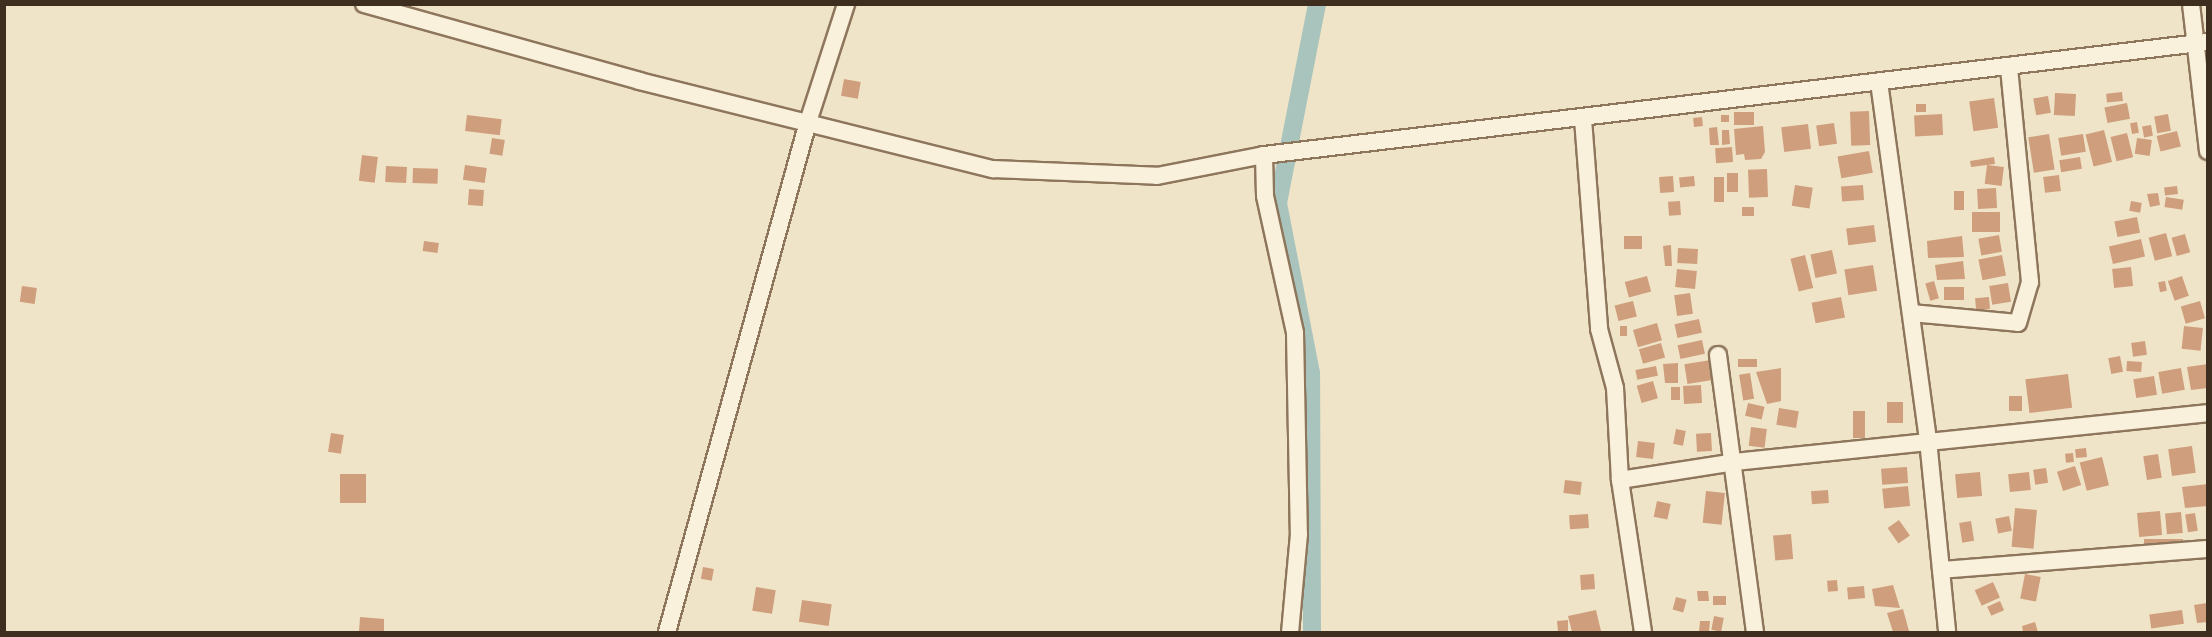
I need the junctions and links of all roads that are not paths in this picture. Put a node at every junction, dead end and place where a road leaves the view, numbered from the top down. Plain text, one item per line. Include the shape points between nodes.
1 (364, 4) edge
2 (846, 4) edge
3 (2191, 4) edge
4 (2201, 43) edge
5 (2009, 66) junction
6 (1880, 82) junction
7 (1583, 119) junction
8 (808, 122) junction
9 (2208, 151) edge
10 (1264, 155) junction
11 (1911, 313) junction
12 (1718, 355) dead end
13 (2208, 412) edge
14 (1928, 440) junction
15 (1734, 462) junction
16 (1620, 480) junction
17 (2208, 549) edge
18 (1941, 570) junction
19 (667, 633) edge
20 (1290, 633) edge
21 (1643, 633) edge
22 (1755, 633) edge
23 (1947, 633) edge

1 - 8 street via 639,81
2 - 8 street
3 - 4 street
4 - 5 street
4 - 9 street
5 - 6 street
5 - 11 street via 2030,282 2018,323
6 - 7 street
6 - 11 street
7 - 10 street
7 - 16 street via 1599,329 1615,388
8 - 10 street via 993,169 1157,176
8 - 19 street
10 - 20 street via 1265,196 1295,333 1299,534
11 - 14 street
12 - 15 street
13 - 14 street
14 - 15 street
14 - 18 street
15 - 16 street
15 - 22 street
16 - 21 street
17 - 18 street
18 - 23 street

